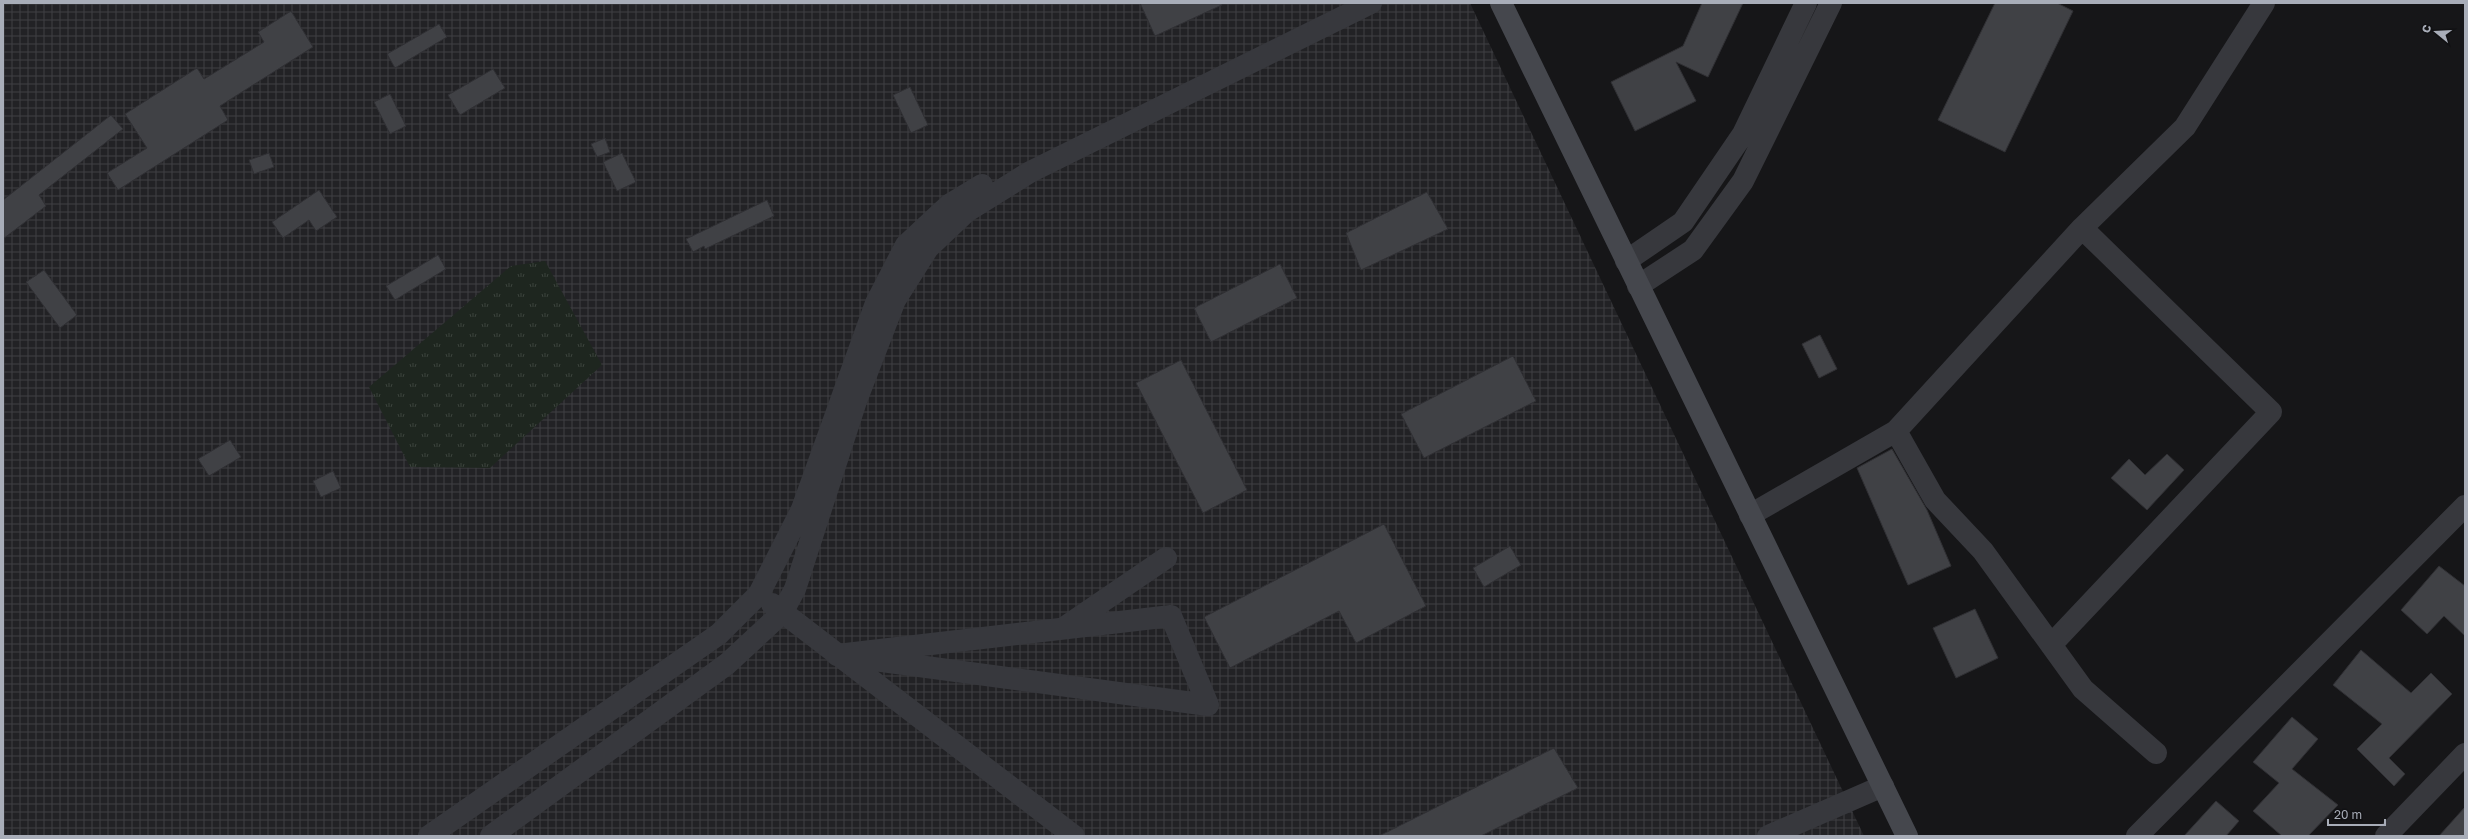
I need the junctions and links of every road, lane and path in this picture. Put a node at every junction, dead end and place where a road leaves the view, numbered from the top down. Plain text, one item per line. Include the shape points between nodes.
1 (1371, 3) edge
2 (1501, 3) edge
3 (1806, 3) edge
4 (1831, 3) edge
5 (2264, 3) edge
6 (1030, 172) junction
7 (2082, 228) junction
8 (1626, 261) junction
9 (1638, 286) junction
10 (1896, 431) junction
11 (2465, 506) edge
12 (1750, 515) junction
13 (1166, 558) dead end
14 (759, 594) junction
15 (782, 613) junction
16 (1062, 629) junction
17 (2051, 645) junction
18 (837, 655) junction
19 (2156, 753) dead end
20 (2465, 754) edge
21 (1883, 786) junction
22 (429, 836) edge
23 (491, 836) edge
24 (1074, 836) edge
25 (1768, 836) edge
26 (1907, 836) edge
27 (2137, 836) edge
28 (2386, 836) edge

1 - 6 street
2 - 8 main road
3 - 8 street via 1743,134 1683,222
4 - 9 street via 1743,180 1693,250
5 - 7 street via 2185,127
6 - 14 street via 982,185 949,204 906,245 876,303 802,509
6 - 15 street via 966,212 955,222 928,248 895,300 856,401 795,589
7 - 10 street
7 - 17 street via 2271,412
8 - 9 main road
9 - 12 main road
10 - 12 street
10 - 17 street via 1935,500 1983,551
11 - 27 street
12 - 21 main road
13 - 16 street
14 - 15 street
14 - 22 street via 719,634
15 - 18 street
15 - 23 street via 727,664
16 - 18 street
16 - 18 street via 1171,616 1208,705
17 - 19 street via 2082,688
18 - 24 street
20 - 28 street
21 - 25 street
21 - 26 main road

